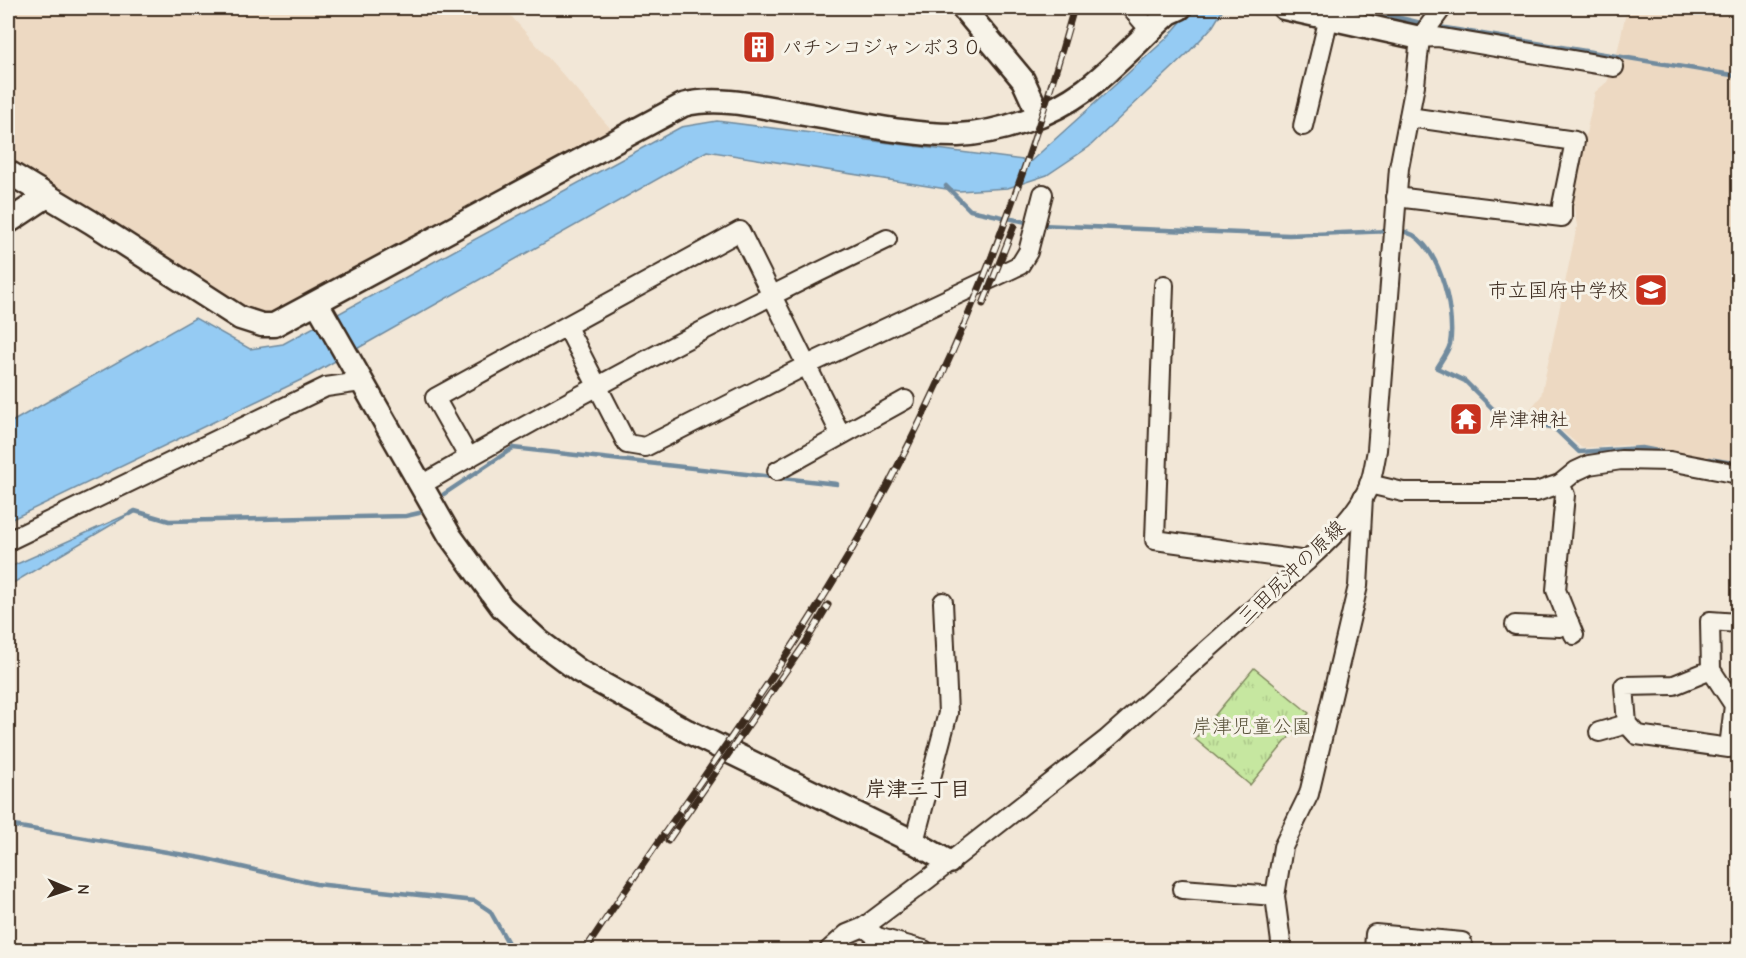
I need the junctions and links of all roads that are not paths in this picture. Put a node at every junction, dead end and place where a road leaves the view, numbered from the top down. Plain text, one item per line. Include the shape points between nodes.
1 (963, 8) edge
2 (1131, 8) edge
3 (1180, 8) edge
4 (1284, 8) edge
5 (1442, 8) edge
6 (1329, 17) junction
7 (1150, 30) junction
8 (1420, 38) junction
9 (1614, 67) dead end
10 (1039, 116) junction
11 (1409, 117) junction
12 (1303, 126) dead end
13 (8, 172) edge
14 (1043, 194) dead end
15 (47, 196) junction
16 (1396, 197) junction
17 (8, 222) edge
18 (887, 239) dead end
19 (1164, 285) dead end
20 (770, 295) junction
21 (320, 309) junction
22 (567, 327) junction
23 (805, 366) junction
24 (360, 375) junction
25 (595, 386) junction
26 (905, 400) dead end
27 (841, 435) junction
28 (469, 458) junction
29 (777, 471) dead end
30 (1738, 474) edge
31 (1560, 484) junction
32 (421, 485) junction
33 (1366, 491) junction
34 (8, 541) edge
35 (1307, 561) junction
36 (943, 602) dead end
37 (1738, 623) edge
38 (1515, 625) dead end
39 (1711, 670) junction
40 (1627, 724) junction
41 (1599, 732) dead end
42 (914, 842) junction
43 (949, 862) junction
44 (1182, 889) dead end
45 (1275, 896) junction
46 (864, 927) junction
47 (1462, 942) dead end
48 (901, 947) edge
49 (829, 951) edge
50 (924, 951) edge
51 (1282, 951) edge
52 (1374, 951) edge

1 - 10 street via 1023,80
2 - 7 street
3 - 7 street
4 - 6 street
5 - 8 street
6 - 8 street
6 - 12 street
7 - 10 street via 1084,90
8 - 9 street
8 - 11 street, 三田尻沖の原線
10 - 21 street via 999,129 958,135 733,103 692,102 619,138
11 - 16 street, 三田尻沖の原線
11 - 16 street via 1575,141 1562,217
13 - 15 street
14 - 23 street via 1028,252 1020,265
15 - 17 street
15 - 21 street via 240,318 274,325
16 - 33 street, 三田尻沖の原線 via 1383,408
18 - 20 street
19 - 35 street via 1155,540
20 - 22 street via 740,231
20 - 23 street
20 - 25 street
21 - 24 street
22 - 25 street
22 - 28 street via 435,398
23 - 25 street via 645,447 627,444
23 - 27 street
24 - 32 street
24 - 34 street via 354,383 326,387
25 - 28 street
26 - 27 street
27 - 29 street
28 - 32 street
30 - 31 street via 1670,461 1621,460 1589,465
31 - 33 street via 1536,492 1501,494
31 - 38 street via 1564,495 1556,590 1572,629
32 - 42 street via 450,536 502,607 579,671 687,731
33 - 35 street, 三田尻沖の原線 via 1333,536
33 - 45 street via 1358,586 1309,794 1283,848
35 - 43 street, 三田尻沖の原線 via 1107,739
36 - 42 street via 948,713
37 - 39 street via 1710,621
39 - 40 street via 1674,685 1624,686
39 - 40 street via 1734,705 1729,748 1637,735
40 - 41 street
42 - 43 street
43 - 46 street, 三田尻沖の原線
44 - 45 street
45 - 51 street
46 - 48 street
46 - 49 street, 三田尻沖の原線 via 847,934
47 - 52 street via 1375,934
48 - 50 street

